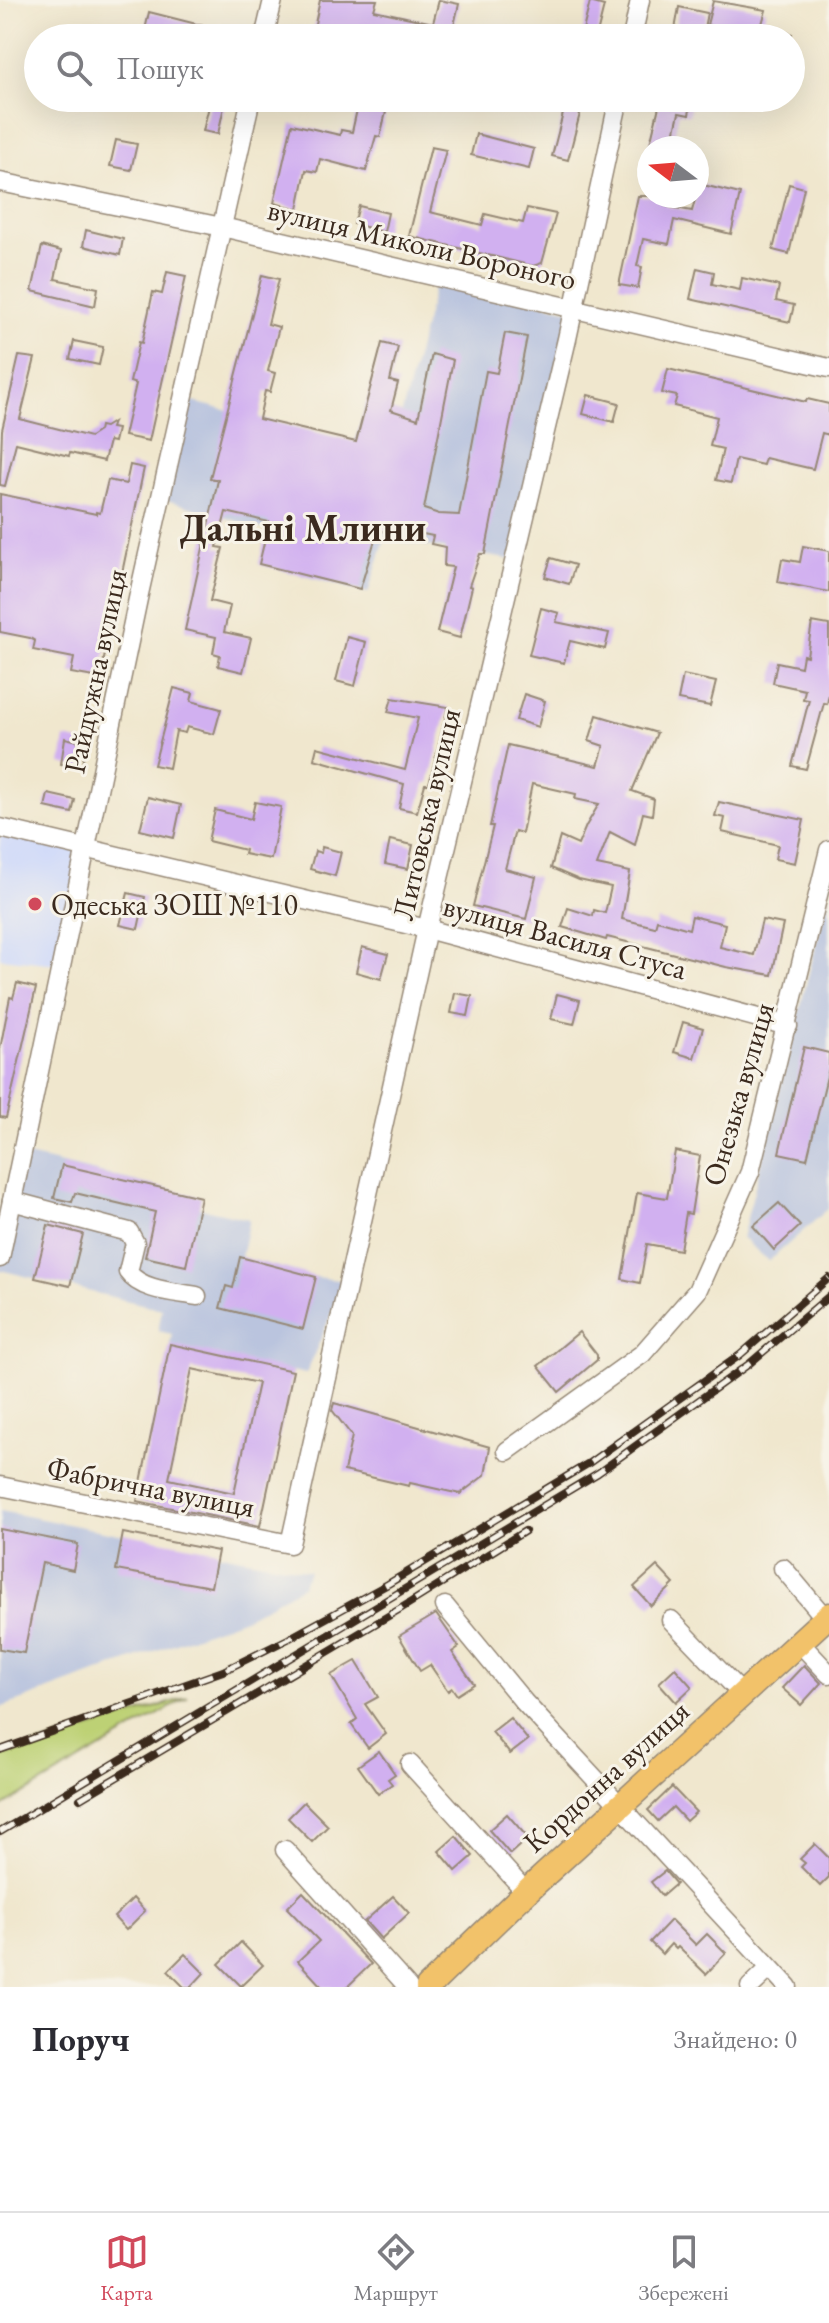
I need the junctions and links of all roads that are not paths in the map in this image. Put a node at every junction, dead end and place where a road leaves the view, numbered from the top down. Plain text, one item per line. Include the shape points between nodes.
1 (273, 0) edge
2 (640, 0) edge
3 (267, 24) edge
4 (635, 24) edge
5 (248, 112) edge
6 (616, 112) edge
7 (0, 182) edge
8 (222, 227) junction
9 (573, 308) junction
10 (829, 368) edge
11 (0, 828) edge
12 (86, 848) junction
13 (829, 851) edge
14 (427, 929) junction
15 (788, 1026) junction
16 (12, 1201) junction
17 (0, 1258) edge
18 (197, 1296) dead end
19 (507, 1451) dead end
20 (0, 1486) edge
21 (290, 1544) joint
22 (783, 1568) dead end
23 (445, 1606) dead end
24 (827, 1616) edge
25 (671, 1620) dead end
26 (799, 1642) junction
27 (829, 1674) edge
28 (742, 1694) junction
29 (410, 1764) dead end
30 (620, 1806) junction
31 (285, 1850) dead end
32 (526, 1892) junction
33 (770, 1968) junction
34 (408, 1987) edge
35 (428, 1987) edge
36 (750, 1987) edge
37 (788, 1987) edge

1 - 3 street
2 - 4 street
5 - 8 street, Райдужна вулиця
6 - 9 street, Литовська вулиця
7 - 8 street, вулиця Миколи Вороного
8 - 9 street, вулиця Миколи Вороного
8 - 12 street, Райдужна вулиця
9 - 10 street, вулиця Миколи Вороного
9 - 14 street, Литовська вулиця
11 - 12 street, вулиця Василя Стуса
12 - 14 street, вулиця Василя Стуса
12 - 16 street, Райдужна вулиця
13 - 15 street, Онезька вулиця
14 - 15 street, вулиця Василя Стуса
14 - 21 street, Литовська вулиця
15 - 19 street, Онезька вулиця via 750,1172 697,1291 642,1354
16 - 17 street, Райдужна вулиця
16 - 18 street via 129,1232 135,1243 128,1272 132,1278
20 - 21 street, Фабрична вулиця
22 - 24 street
23 - 30 street
24 - 26 main road, Кордонна вулиця
25 - 28 street
26 - 27 street
26 - 28 main road, Кордонна вулиця
28 - 30 main road, Кордонна вулиця
29 - 32 street
30 - 32 main road, Кордонна вулиця
30 - 33 street
31 - 34 street
32 - 35 main road, Кордонна вулиця
33 - 36 street
33 - 37 street

